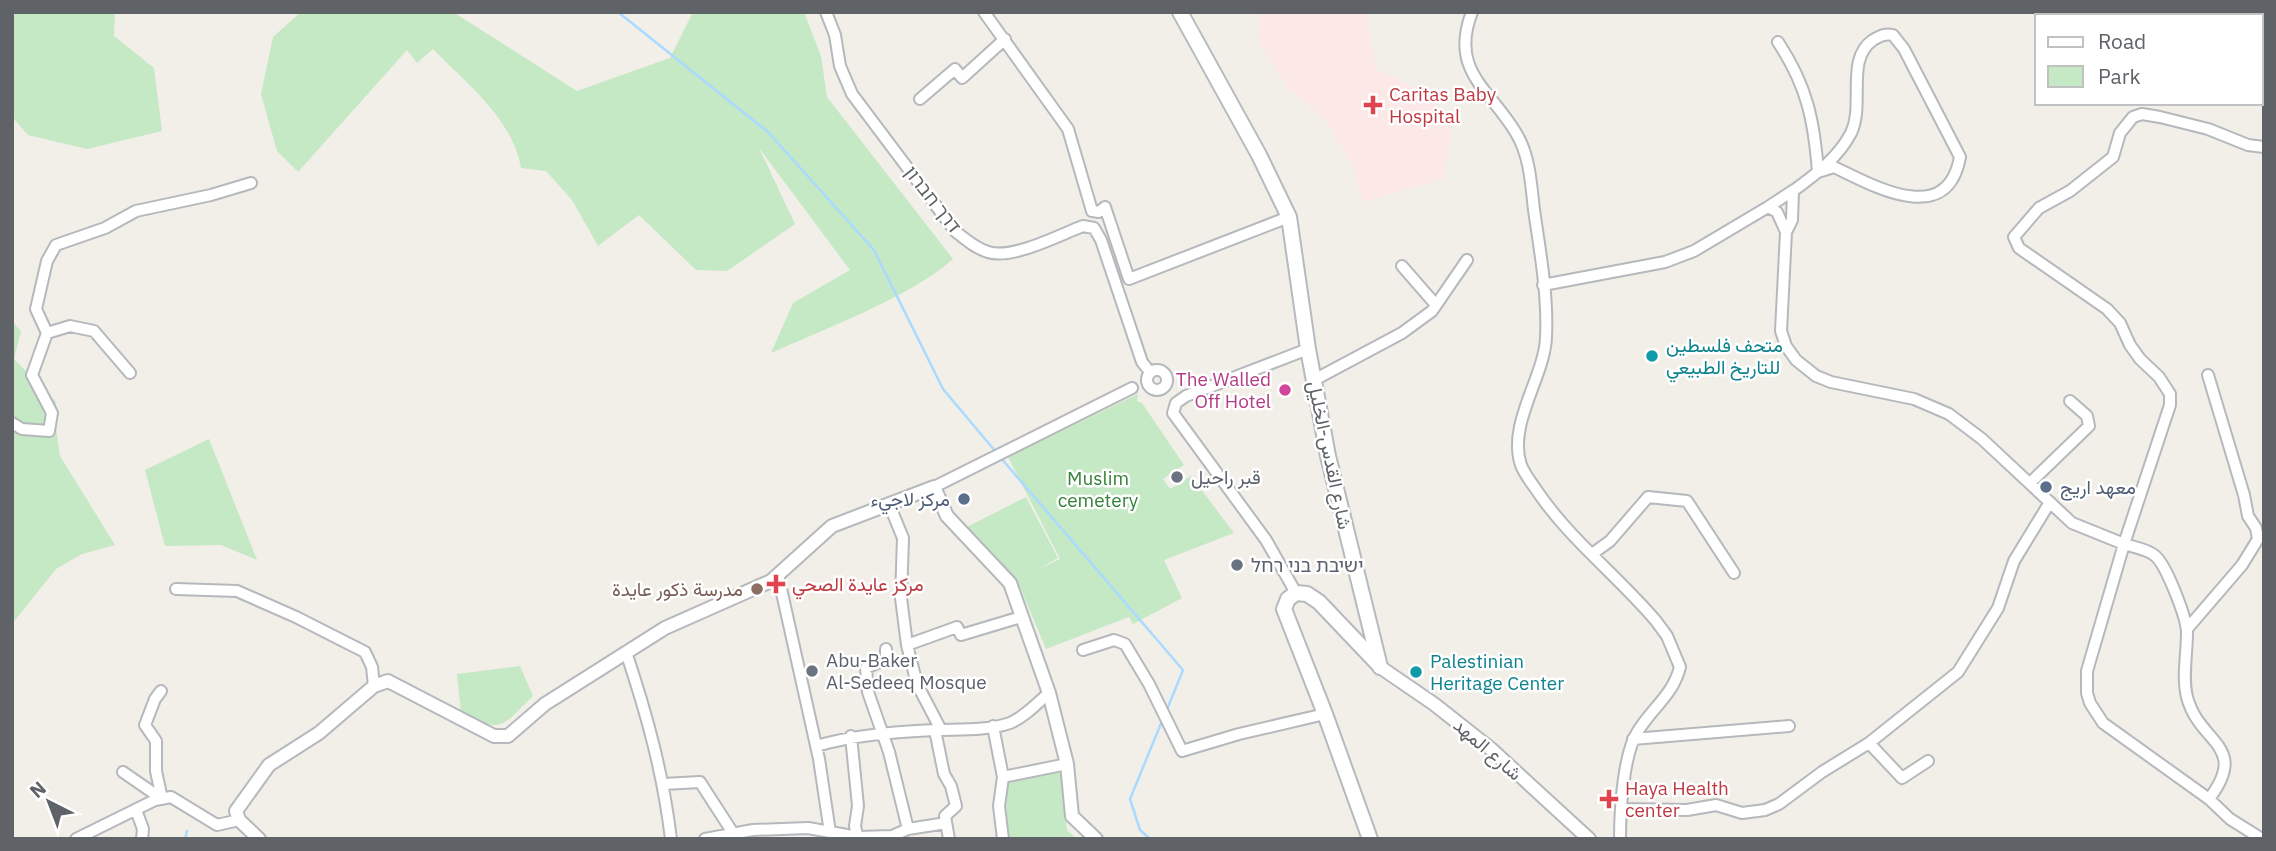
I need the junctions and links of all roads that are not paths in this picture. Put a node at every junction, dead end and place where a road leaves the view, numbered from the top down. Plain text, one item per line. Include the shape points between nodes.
1 (826, 12) edge
2 (984, 12) edge
3 (1180, 12) edge
4 (1472, 12) edge
5 (1005, 39) junction
6 (1778, 42) dead end
7 (920, 99) dead end
8 (2264, 147) edge
9 (1818, 173) junction
10 (251, 183) dead end
11 (1794, 190) junction
12 (1768, 207) junction
13 (1289, 217) junction
14 (1786, 232) junction
15 (1468, 260) dead end
16 (1402, 266) dead end
17 (1543, 285) junction
18 (1436, 305) junction
19 (47, 333) junction
20 (1308, 349) junction
21 (1150, 372) dead end
22 (130, 373) dead end
23 (2208, 375) dead end
24 (1314, 380) junction
25 (1132, 388) dead end
26 (2070, 401) dead end
27 (12, 423) edge
28 (2030, 483) junction
29 (934, 487) junction
30 (2050, 502) junction
31 (889, 504) junction
32 (2124, 544) junction
33 (1592, 554) junction
34 (1734, 573) dead end
35 (778, 575) junction
36 (176, 589) dead end
37 (1296, 593) junction
38 (1021, 617) junction
39 (2187, 629) junction
40 (907, 645) junction
41 (886, 649) dead end
42 (1083, 650) dead end
43 (626, 652) junction
44 (1380, 667) junction
45 (374, 686) junction
46 (161, 691) dead end
47 (1049, 693) junction
48 (1325, 714) junction
49 (993, 726) junction
50 (1789, 726) dead end
51 (938, 730) junction
52 (881, 733) junction
53 (851, 736) junction
54 (1633, 739) junction
55 (1869, 743) junction
56 (816, 746) junction
57 (1928, 761) dead end
58 (1068, 764) junction
59 (123, 772) dead end
60 (1003, 776) junction
61 (663, 784) junction
62 (162, 799) junction
63 (2208, 799) junction
64 (1623, 809) junction
65 (136, 810) junction
66 (239, 820) junction
67 (946, 823) junction
68 (908, 829) junction
69 (733, 833) junction
70 (830, 835) edge
71 (892, 837) edge
72 (858, 838) edge
73 (76, 839) edge
74 (142, 839) edge
75 (259, 839) edge
76 (671, 839) edge
77 (705, 839) edge
78 (949, 839) edge
79 (1003, 839) edge
80 (1096, 839) edge
81 (1370, 839) edge
82 (1589, 839) edge
83 (1620, 839) edge
84 (2262, 839) edge

1 - 21 street, דרך חברון via 852,94 955,231 969,243 989,253 1008,253 1083,226 1094,228 1142,362
2 - 5 street
3 - 13 main road, شارع القدس-الخليل
4 - 17 street via 1464,39 1466,57 1472,76 1523,147
5 - 7 street via 962,78 955,69
5 - 13 street via 1068,129 1092,211 1105,207 1129,279
6 - 9 street via 1806,97
8 - 32 street via 2160,117 2133,117 2119,133 2113,157 2070,191 2039,208 2014,237 2019,247 2108,309 2140,359 2170,394
9 - 9 street via 1834,167 1911,198 1940,190 1958,169 1960,158 1893,35 1876,38 1860,54 1854,124
9 - 11 street
10 - 19 street via 136,211 105,228 56,245 47,261 36,309
11 - 12 street
11 - 14 street
12 - 14 street via 1777,212
12 - 17 street via 1665,262
13 - 20 main road, شارع القدس-الخليل
14 - 28 street via 1781,331 1796,360 1831,382 1933,405 1962,422
15 - 18 street
16 - 18 street
17 - 33 street via 1546,336 1522,419 1521,465 1546,505
18 - 24 street via 1402,334
19 - 22 street via 70,326 94,331
19 - 27 street via 32,375 52,413 49,431 22,429
20 - 24 main road, شارع القدس-الخليل
20 - 37 street via 1186,396 1176,403 1173,413 1266,540
23 - 39 street via 2258,539 2242,565
24 - 44 main road, شارع القدس-الخليل
25 - 29 street
26 - 28 street via 2087,416 2089,426
28 - 30 street
29 - 31 street
29 - 38 street via 947,516 1010,583
30 - 32 street via 2080,527
30 - 55 street via 2014,561 1998,608 1958,672
31 - 35 street via 832,526
31 - 40 street via 903,538 901,598
32 - 39 street via 2157,558
32 - 63 street via 2087,671 2087,693 2097,715 2111,729
33 - 34 street via 1648,497 1687,501
33 - 54 street via 1656,621 1680,667 1673,689
35 - 43 street via 665,628
35 - 56 street
36 - 45 street via 237,591 296,617 365,652
37 - 44 main road via 1319,602
37 - 48 main road via 1284,610
38 - 40 street via 961,635 957,627
38 - 47 street
39 - 63 street via 2189,704 2225,757 2224,774
40 - 51 street via 917,684
41 - 52 street via 886,659 866,668
42 - 48 street via 1114,640 1125,644 1182,751
43 - 45 street via 545,704 508,736 494,736 388,681
43 - 61 street via 649,719
44 - 82 street, شارع المهد via 1491,749
45 - 66 street via 319,733 270,765 236,811
46 - 62 street via 145,725 156,741
47 - 49 street via 1011,722
47 - 58 street
48 - 81 main road
49 - 51 street
49 - 60 street
50 - 54 street
51 - 52 street
51 - 67 street via 944,774 957,806 945,816
52 - 53 street
52 - 68 street
53 - 56 street
53 - 72 street
54 - 64 street
55 - 57 street via 1902,778
55 - 64 street via 1765,810 1742,813 1716,805 1687,810
56 - 70 street
58 - 60 street
58 - 80 street via 1072,816
59 - 62 street
60 - 79 street via 999,806
61 - 69 street via 700,782
61 - 76 street
62 - 65 street
62 - 66 street via 171,797 218,825
63 - 84 street
64 - 83 street
65 - 73 street
65 - 74 street
66 - 75 street
67 - 68 street
67 - 78 street
68 - 71 street
69 - 70 street via 794,829
69 - 77 street
70 - 72 street
71 - 72 street

